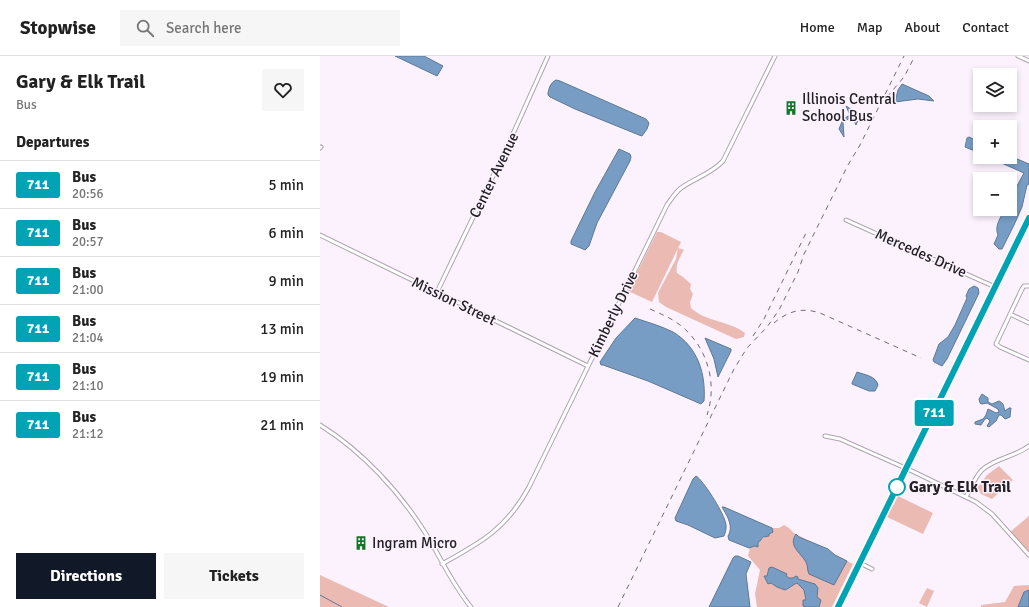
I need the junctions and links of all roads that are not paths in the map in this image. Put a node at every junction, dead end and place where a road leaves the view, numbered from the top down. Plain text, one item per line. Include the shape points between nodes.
1 (548, 56) edge
2 (775, 56) edge
3 (1018, 56) edge
4 (1029, 61) edge
5 (1029, 218) edge
6 (846, 220) dead end
7 (320, 236) edge
8 (1029, 286) edge
9 (995, 287) junction
10 (437, 292) junction
11 (1010, 314) junction
12 (1029, 323) edge
13 (1029, 360) edge
14 (588, 366) junction
15 (320, 425) edge
16 (825, 436) dead end
17 (1029, 446) edge
18 (906, 468) junction
19 (966, 497) junction
20 (1029, 555) edge
21 (860, 563) junction
22 (442, 564) junction
23 (872, 569) dead end
24 (471, 607) edge
25 (838, 607) edge

1 - 10 street, Center Avenue
2 - 14 street, Kimberly Drive via 723,161 713,170 679,190 666,205
3 - 4 street
5 - 9 street
6 - 9 street, Mercedes Drive
7 - 10 street, Mission Street
8 - 11 street via 1024,286
9 - 18 street
10 - 14 street, Mission Street
11 - 12 street
11 - 13 street via 996,344
14 - 22 street, Kimberly Drive via 529,486 506,521 488,537
15 - 22 street via 361,456 393,489 426,534
16 - 18 street via 840,439
17 - 19 street via 987,466 976,478
18 - 19 street
18 - 21 street
19 - 20 street via 992,514
21 - 23 street
21 - 25 street
22 - 24 street

